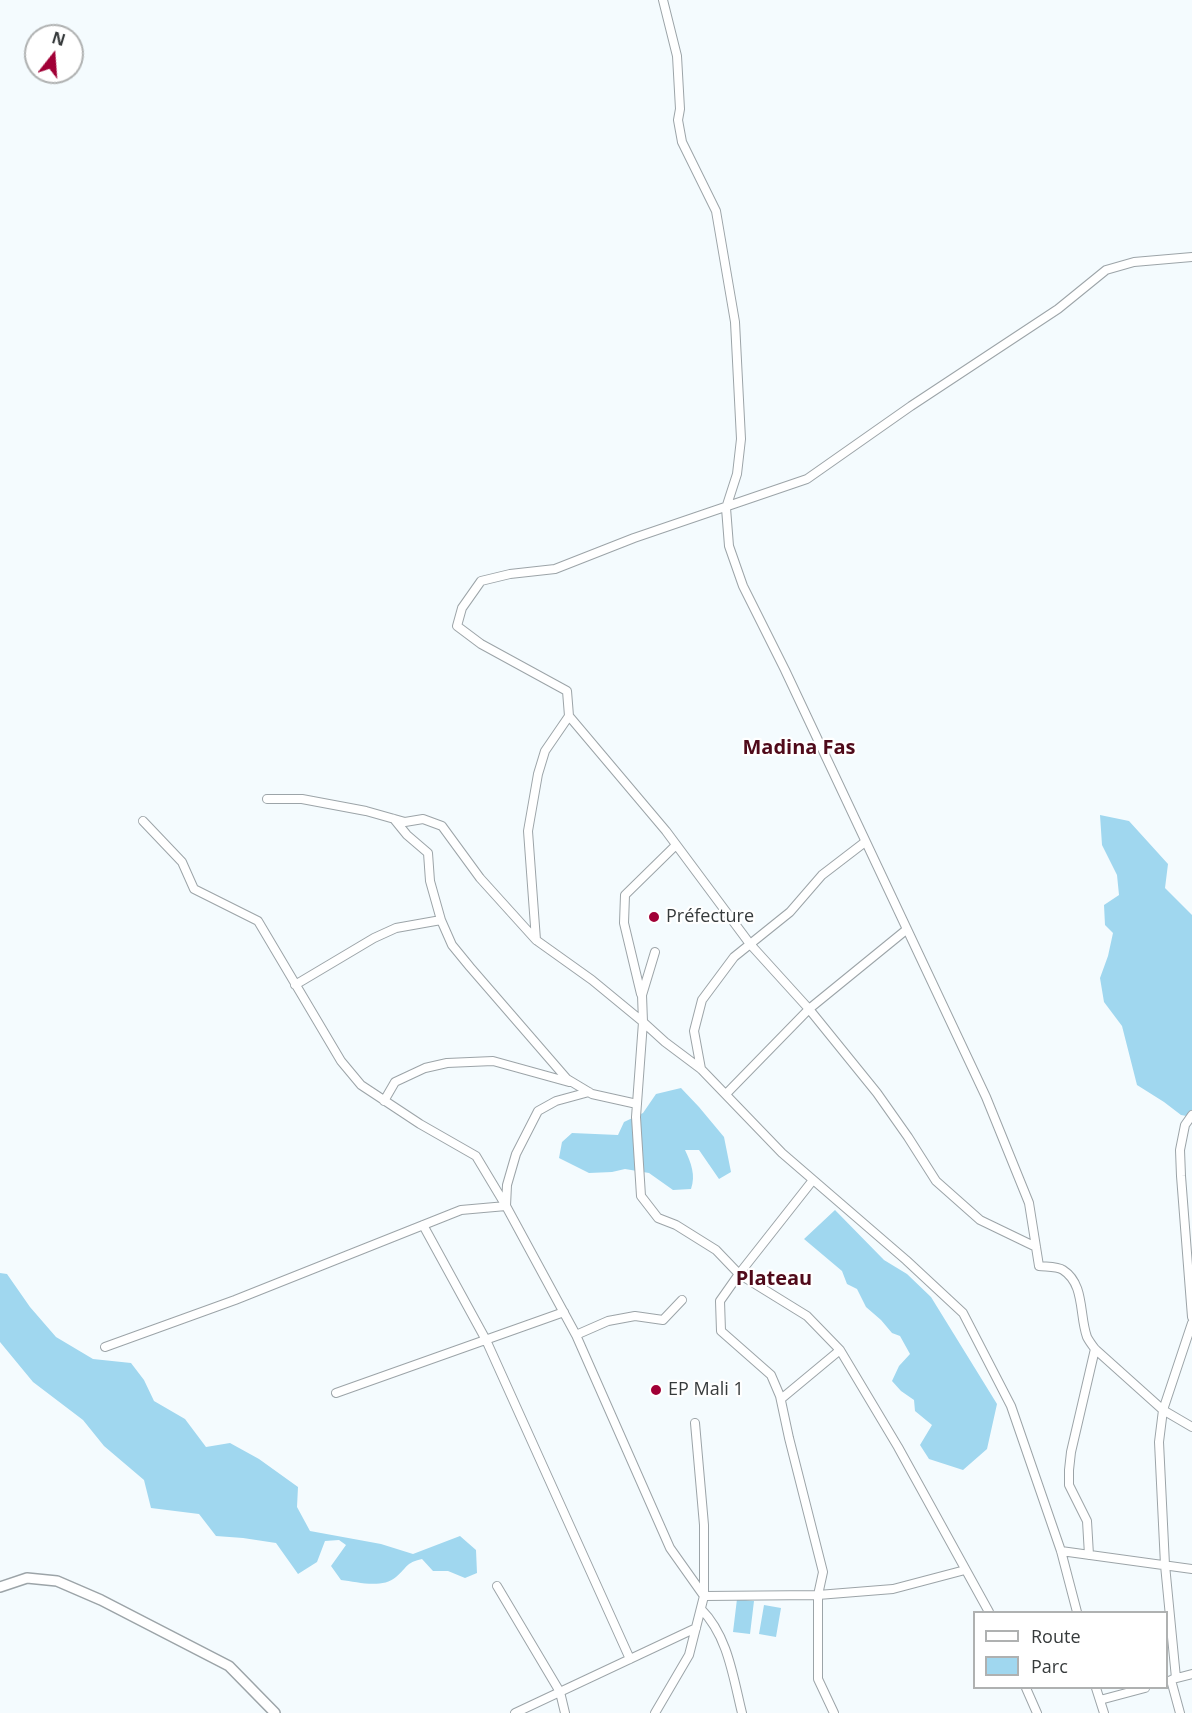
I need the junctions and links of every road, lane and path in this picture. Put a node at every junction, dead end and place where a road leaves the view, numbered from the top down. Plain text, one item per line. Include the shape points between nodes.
1 (663, 0) edge
2 (1192, 257) edge
3 (726, 508) junction
4 (569, 716) junction
5 (267, 799) dead end
6 (394, 819) junction
7 (143, 821) dead end
8 (865, 842) junction
9 (676, 845) junction
10 (441, 920) junction
11 (906, 930) junction
12 (536, 940) junction
13 (750, 944) junction
14 (655, 952) dead end
15 (295, 985) junction
16 (642, 995) junction
17 (809, 1009) junction
18 (643, 1022) junction
19 (701, 1068) junction
20 (575, 1084) junction
21 (589, 1092) junction
22 (726, 1094) junction
23 (384, 1101) junction
24 (637, 1104) junction
25 (1192, 1115) edge
26 (813, 1180) junction
27 (506, 1206) junction
28 (423, 1226) junction
29 (1036, 1248) junction
30 (739, 1274) junction
31 (682, 1300) dead end
32 (564, 1312) junction
33 (1192, 1317) edge
34 (1192, 1323) edge
35 (576, 1335) junction
36 (486, 1340) junction
37 (105, 1347) dead end
38 (1095, 1349) junction
39 (840, 1350) junction
40 (336, 1394) dead end
41 (781, 1399) junction
42 (1163, 1410) junction
43 (694, 1423) dead end
44 (1192, 1427) edge
45 (1061, 1551) junction
46 (1089, 1555) junction
47 (1165, 1565) junction
48 (1192, 1569) edge
49 (965, 1570) junction
50 (497, 1586) dead end
51 (0, 1587) edge
52 (818, 1595) junction
53 (704, 1596) junction
54 (701, 1609) junction
55 (988, 1611) edge
56 (1077, 1611) edge
57 (1167, 1611) edge
58 (1168, 1622) edge
59 (696, 1628) junction
60 (630, 1659) junction
61 (1192, 1674) edge
62 (1171, 1680) edge
63 (1026, 1689) edge
64 (1096, 1689) edge
65 (1142, 1689) edge
66 (560, 1692) junction
67 (1100, 1701) junction
68 (830, 1711) edge
69 (275, 1713) edge
70 (515, 1713) edge
71 (565, 1713) edge
72 (655, 1713) edge
73 (742, 1713) edge
74 (1037, 1713) edge
75 (1104, 1713) edge
76 (1180, 1713) edge

1 - 3 street via 677,56 682,142 716,211 735,322 741,439 737,474
2 - 3 street via 1134,262 1106,270 1058,309 807,478
3 - 4 street via 555,569 481,581 462,608 457,626 481,644 567,691
3 - 8 street via 729,546 743,586
4 - 9 street
4 - 12 street via 545,751 528,831
5 - 6 street via 302,799
6 - 10 street via 428,853 430,881
6 - 12 street via 423,819 442,826 480,878
7 - 15 street via 183,862 194,889 258,921
8 - 11 street
8 - 13 street via 822,875 790,912
9 - 13 street
9 - 16 street via 625,895 624,923
10 - 15 street via 396,927
10 - 20 street via 452,945
11 - 17 street
11 - 29 street via 991,1107 1029,1203
12 - 18 street
13 - 17 street
13 - 19 street via 734,957 702,1000 694,1030
14 - 16 street
15 - 23 street via 341,1060 361,1085
16 - 18 street
17 - 22 street
17 - 29 street via 877,1093 936,1181 980,1220
18 - 19 street
18 - 24 street
19 - 22 street
20 - 21 street
20 - 23 street via 493,1061 447,1063 395,1082
21 - 24 street
21 - 27 street via 556,1101 538,1111 516,1154
22 - 26 street
23 - 27 street via 476,1156
24 - 30 street via 641,1196 658,1218 716,1250
25 - 33 street via 1185,1125 1180,1150
26 - 30 street
26 - 45 street via 963,1313 1011,1406
27 - 28 street via 461,1210
27 - 32 street
28 - 36 street
28 - 37 street
29 - 38 street via 1039,1266 1061,1269 1074,1281 1083,1325
30 - 39 street via 807,1316
30 - 41 street via 720,1301 721,1331 771,1375
31 - 35 street via 663,1320 635,1316 608,1321
32 - 35 street
32 - 36 street
34 - 42 street
35 - 53 street via 670,1548
36 - 40 street
36 - 60 street
38 - 42 street
38 - 46 street via 1069,1470 1069,1485 1087,1521
39 - 41 street
39 - 49 street
41 - 52 street via 823,1572
42 - 44 street
42 - 47 street via 1159,1442
43 - 53 street via 704,1525
45 - 46 street
45 - 56 street
46 - 47 street
47 - 48 street
47 - 57 street
49 - 52 street via 893,1589
49 - 55 street
50 - 66 street
51 - 69 street via 27,1578 57,1581 101,1600 229,1666
52 - 53 street
52 - 68 street via 818,1679
53 - 54 street
54 - 59 street
54 - 73 street via 727,1651
58 - 62 street
59 - 60 street
59 - 72 street via 689,1655
60 - 66 street
61 - 62 street
62 - 76 street
63 - 74 street
64 - 67 street
65 - 67 street
66 - 70 street
66 - 71 street
67 - 75 street

